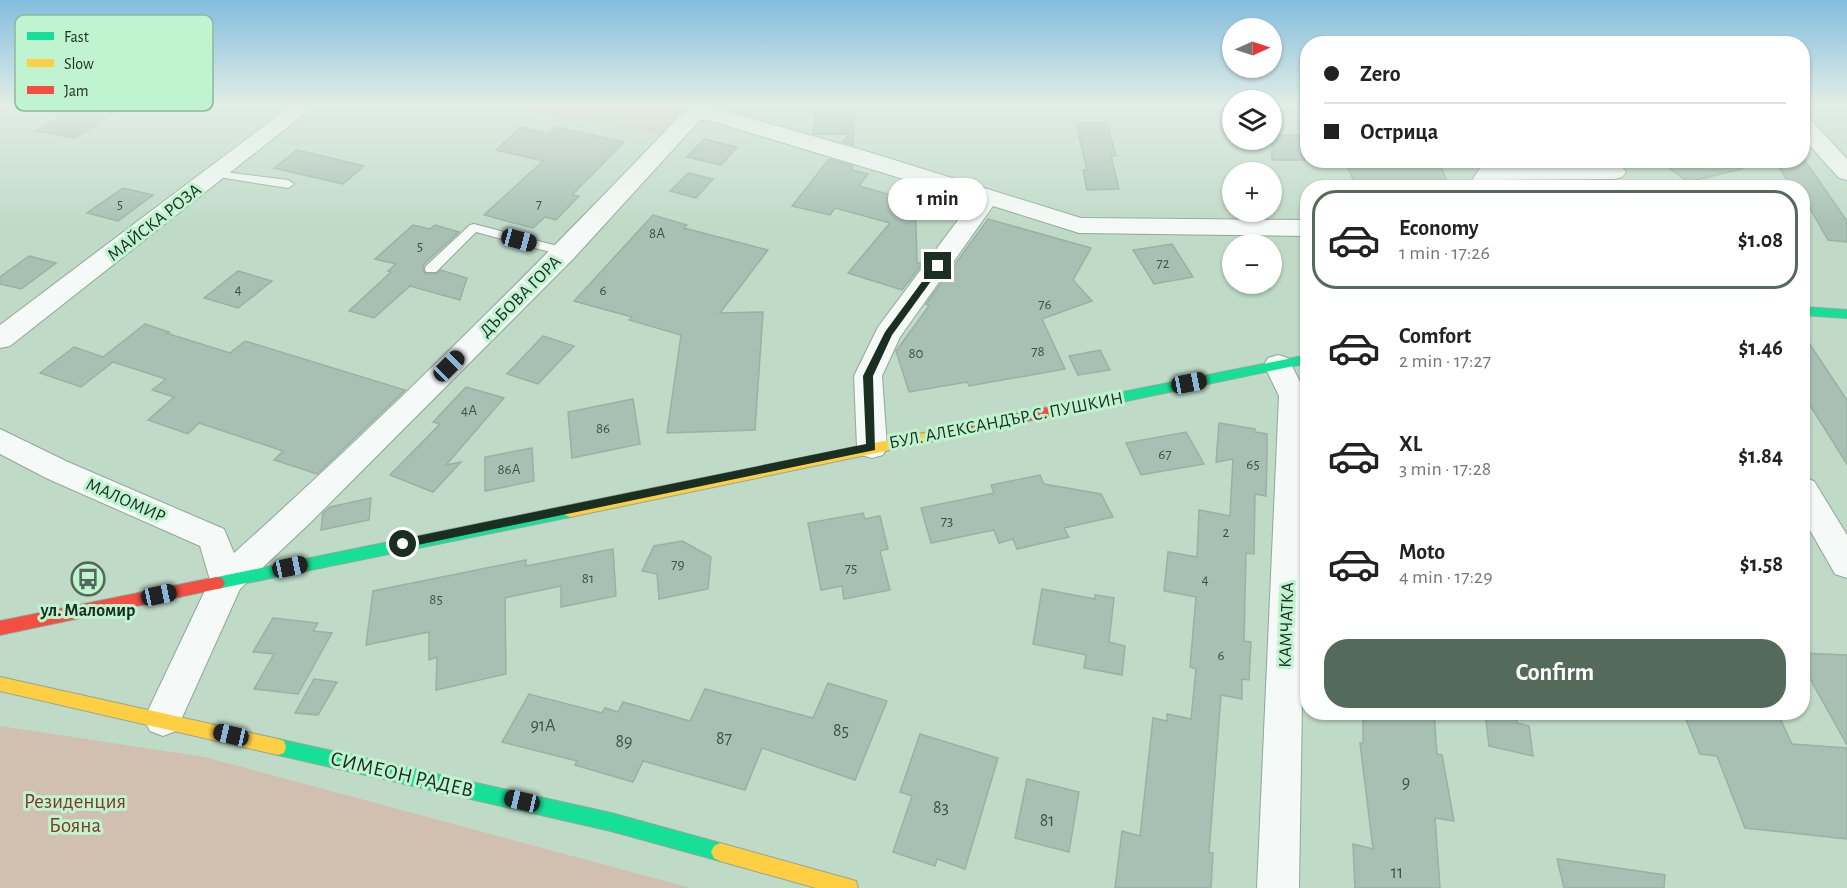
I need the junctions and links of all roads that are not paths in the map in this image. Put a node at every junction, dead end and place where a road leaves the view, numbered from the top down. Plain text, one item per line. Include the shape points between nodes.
1 (253, 145) edge
2 (664, 145) edge
3 (822, 145) edge
4 (1821, 145) edge
5 (1615, 173) edge
6 (1847, 173) edge
7 (216, 174) junction
8 (1483, 180) edge
9 (288, 184) dead end
10 (987, 198) junction
11 (1300, 228) edge
12 (565, 252) junction
13 (430, 269) dead end
14 (1810, 311) edge
15 (1847, 314) edge
16 (0, 339) edge
17 (1293, 362) edge
18 (0, 440) edge
19 (872, 447) junction
20 (1810, 502) edge
21 (1847, 564) edge
22 (227, 580) junction
23 (0, 628) edge
24 (0, 684) edge
25 (163, 719) junction
26 (849, 888) edge
27 (1278, 888) edge

1 - 7 street, МАЙСКА РОЗА
2 - 12 street, ДЪБОВА ГОРА
3 - 10 street
4 - 6 street
5 - 8 street via 1488,173
7 - 9 lane
7 - 16 street, МАЙСКА РОЗА
10 - 11 street via 1078,225
10 - 19 street via 888,334 868,376
12 - 13 lane via 474,228
12 - 22 street, ДЪБОВА ГОРА
14 - 15 main road
17 - 19 main road, БУЛ. АЛЕКСАНДЪР С. ПУШКИН
17 - 27 street, КАМЧАТКА
18 - 22 street, МАЛОМИР via 57,470 213,538
19 - 22 main road, БУЛ. АЛЕКСАНДЪР С. ПУШКИН
20 - 21 street
22 - 23 main road, БУЛ. АЛЕКСАНДЪР С. ПУШКИН
22 - 25 street
24 - 25 main road, СИМЕОН РАДЕВ
25 - 26 main road, СИМЕОН РАДЕВ via 611,822

